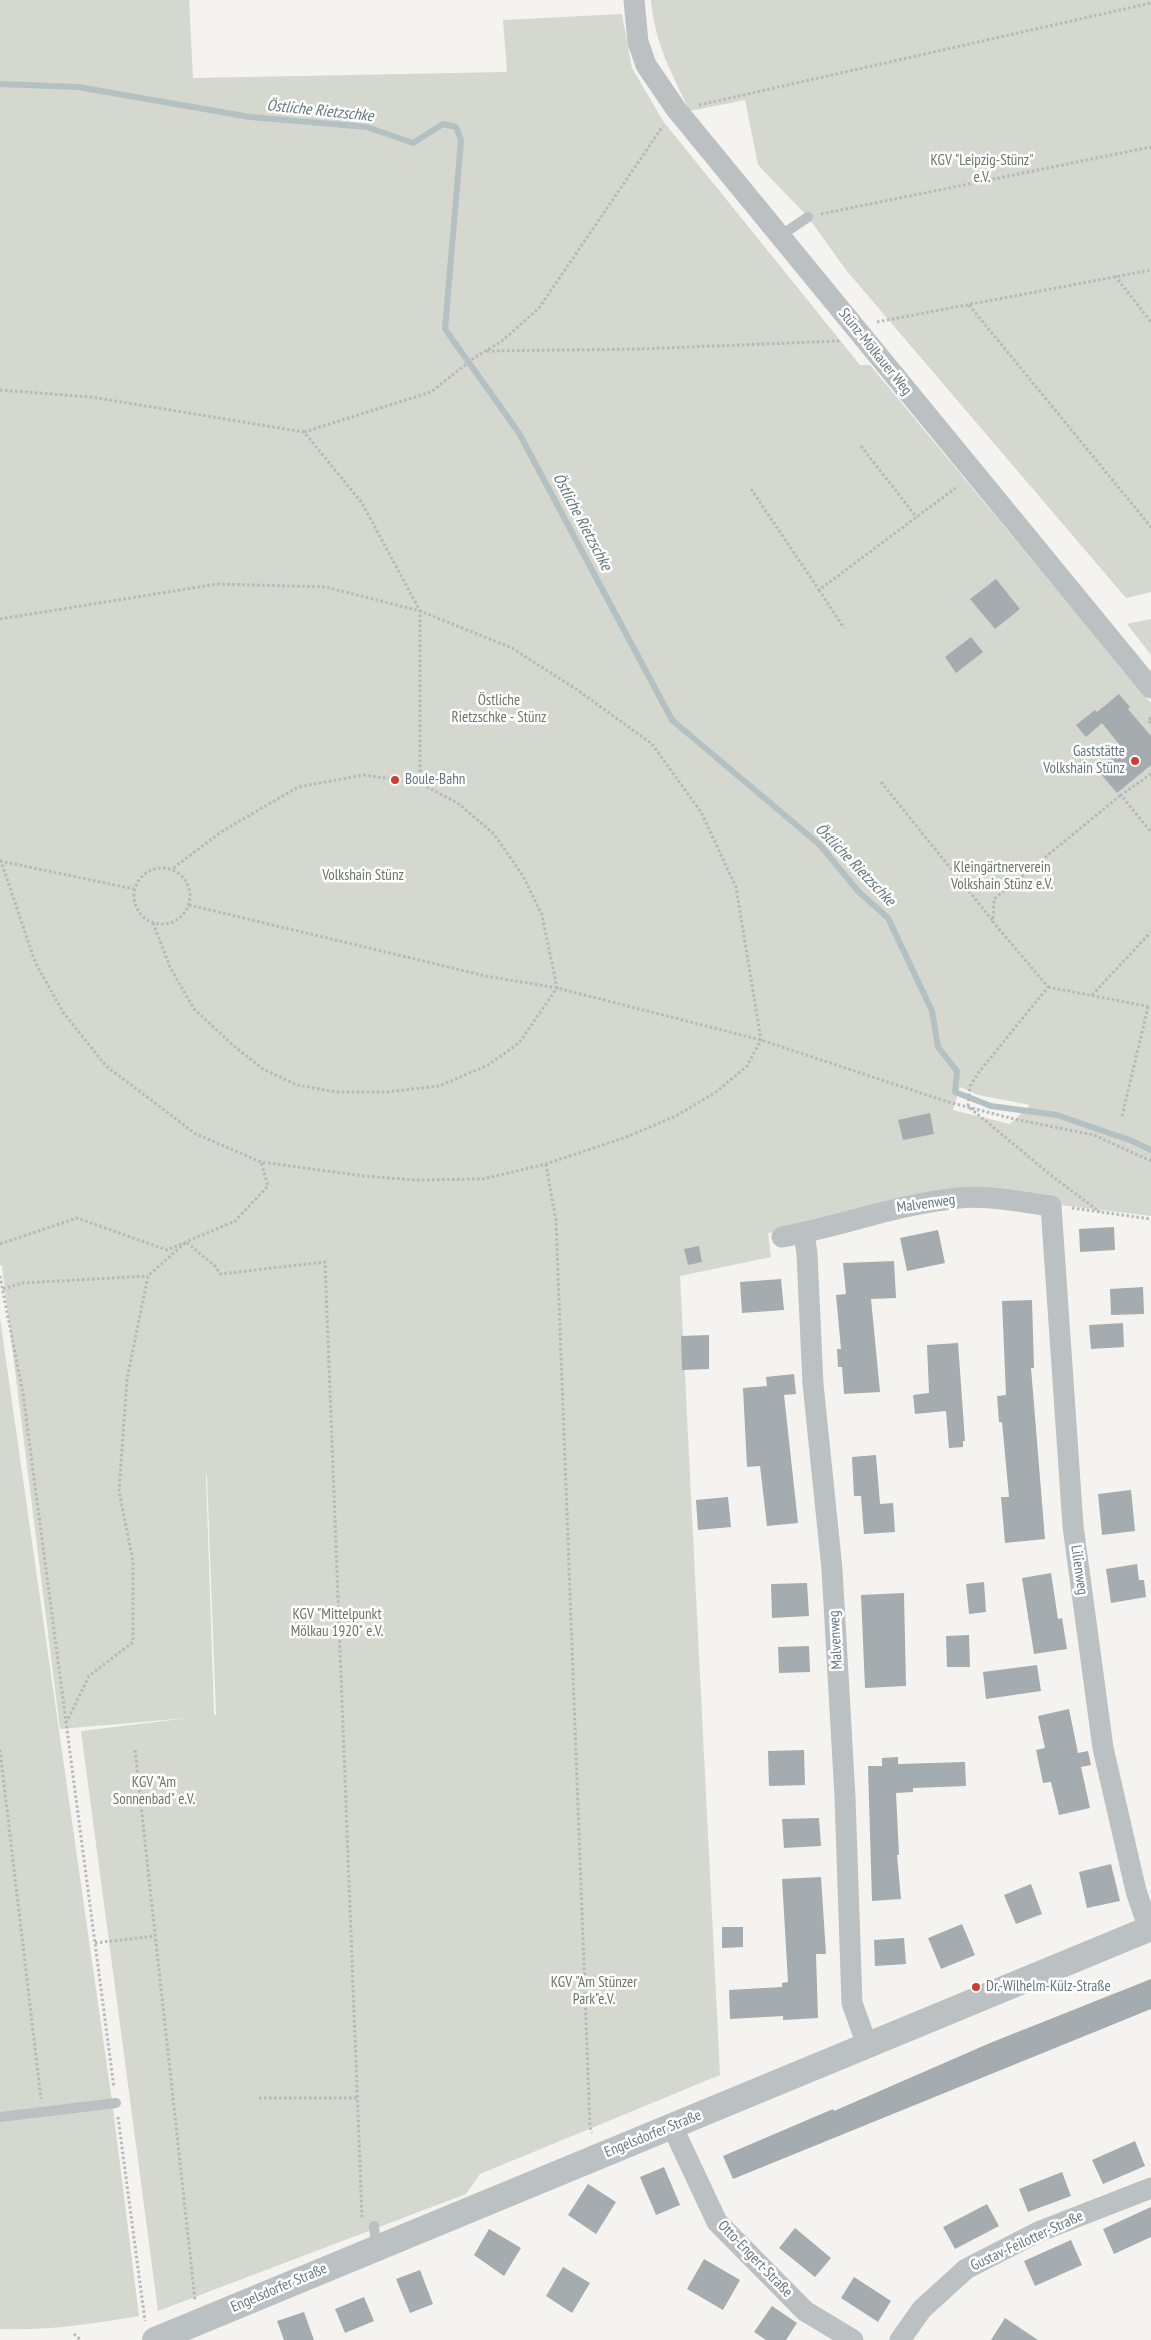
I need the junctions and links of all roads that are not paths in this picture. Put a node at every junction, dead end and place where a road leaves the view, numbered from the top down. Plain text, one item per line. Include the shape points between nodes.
1 (634, 0) edge
2 (808, 216) road end
3 (780, 236) junction
4 (1151, 688) edge
5 (1051, 1206) joint
6 (804, 1233) junction
7 (782, 1237) dead end
8 (1150, 1928) edge
9 (867, 2045) junction
10 (116, 2102) dead end
11 (0, 2117) edge
12 (672, 2126) junction
13 (1151, 2188) edge
14 (150, 2330) edge
15 (853, 2340) edge
16 (900, 2340) edge

1 - 3 street, Stünz-Mölkauer Weg via 638,42 646,65 676,110
2 - 3 lane
3 - 4 street, Stünz-Mölkauer Weg
5 - 6 street, Malvenweg via 960,1198 889,1209
5 - 8 street, Lilienweg via 1073,1526 1103,1748 1136,1890
6 - 7 street, Malvenweg
6 - 9 street, Malvenweg via 813,1384 832,1579 845,1797 852,2003
8 - 9 street, Engelsdorfer Straße
9 - 12 street, Engelsdorfer Straße
10 - 11 lane
12 - 14 street, Engelsdorfer Straße via 375,2237
12 - 15 street, Otto-Engert-Straße via 717,2222 804,2310
13 - 16 street, Gustav-Feilotter-Straße via 1038,2232 966,2269 922,2309

